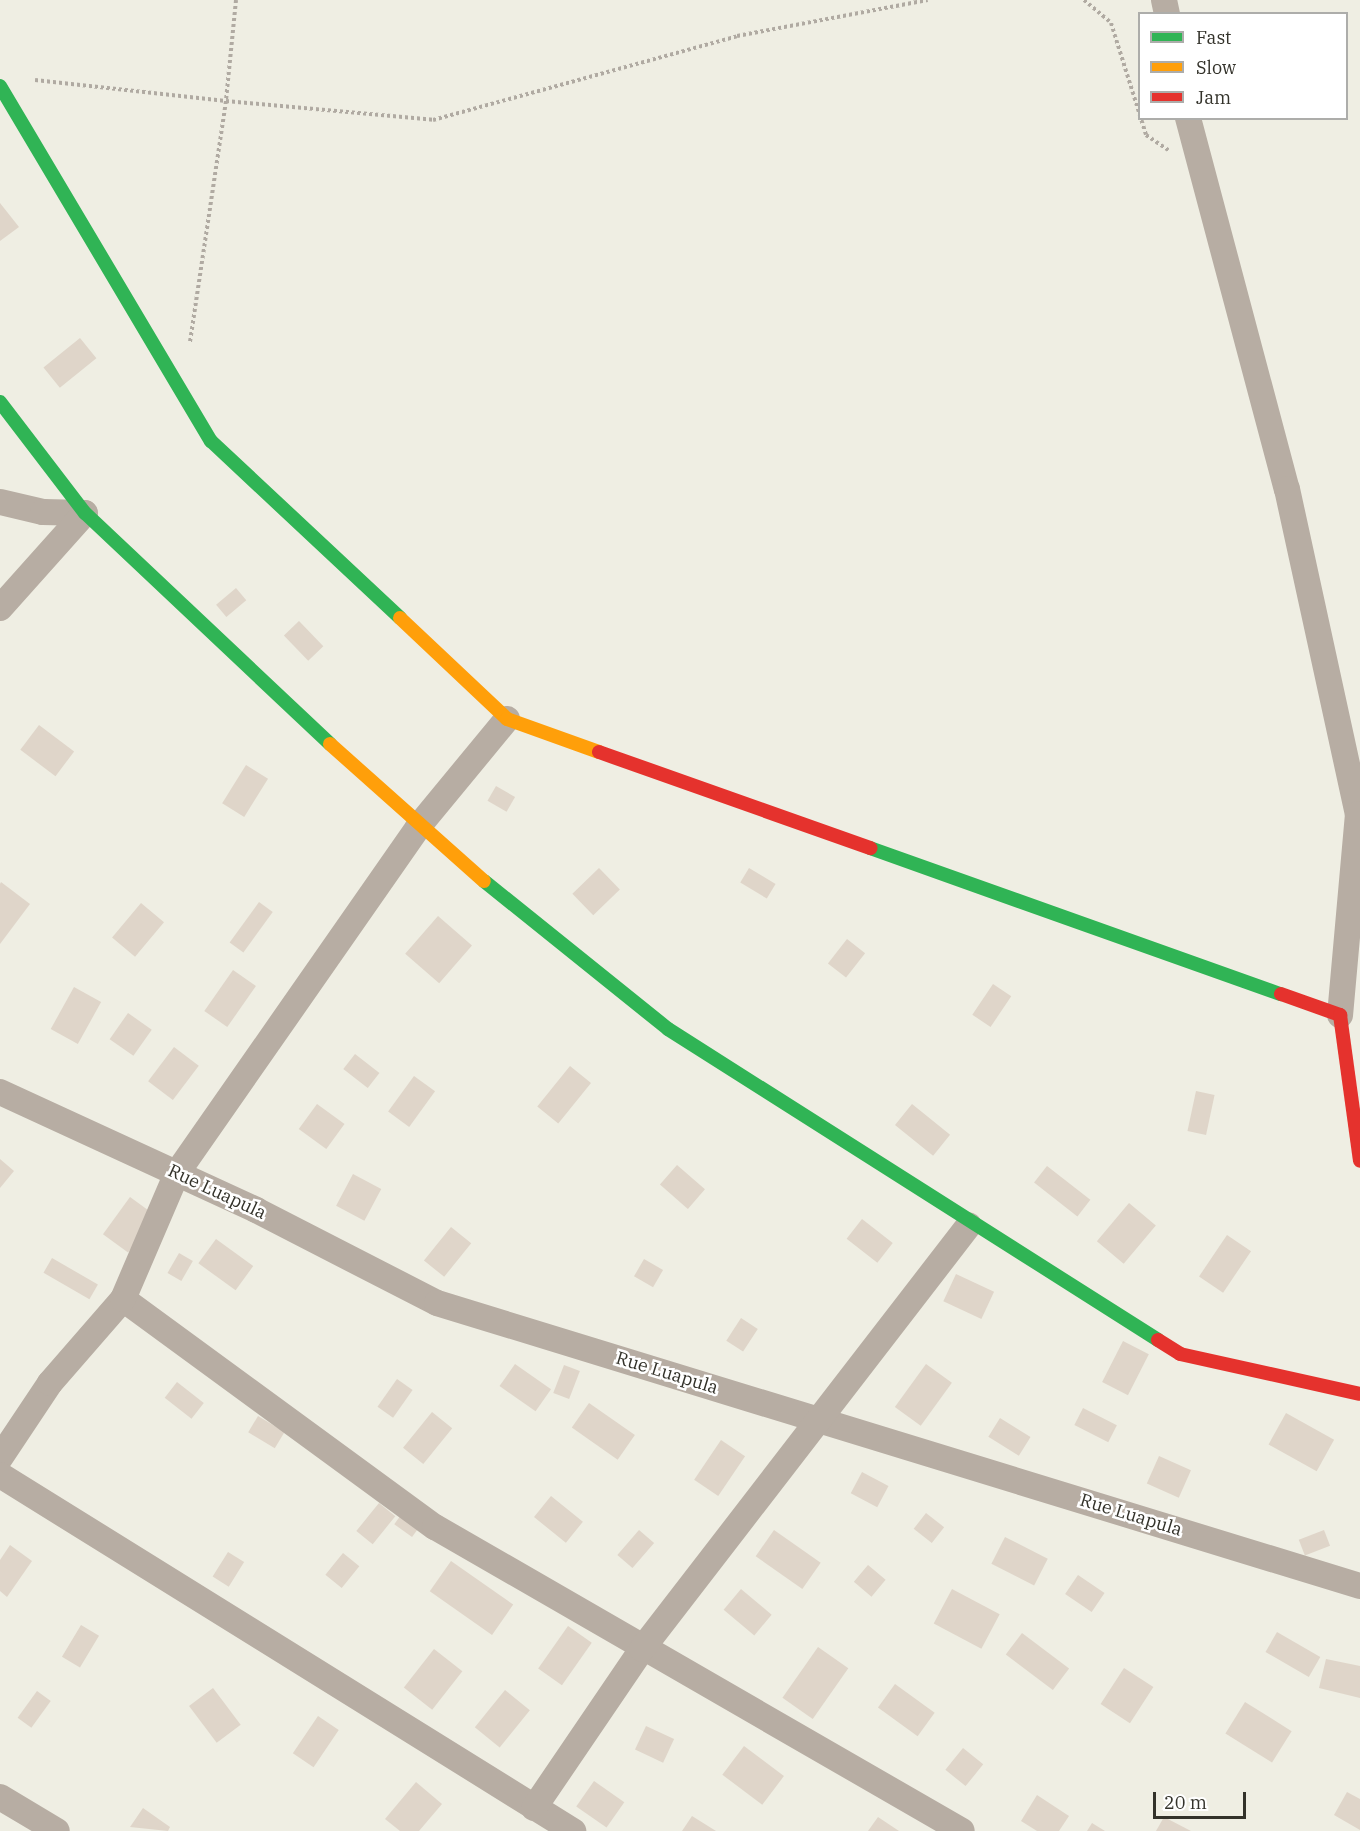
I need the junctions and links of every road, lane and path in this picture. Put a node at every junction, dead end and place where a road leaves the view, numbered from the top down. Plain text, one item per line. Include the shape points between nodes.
1 (236, 0) edge
2 (928, 0) edge
3 (1084, 0) edge
4 (24, 78) dead end
5 (0, 86) edge
6 (226, 101) junction
7 (1138, 109) edge
8 (1141, 120) edge
9 (1188, 120) edge
10 (1198, 169) junction
11 (177, 383) junction
12 (0, 402) edge
13 (0, 502) edge
14 (85, 513) junction
15 (0, 608) edge
16 (507, 718) junction
17 (418, 827) junction
18 (1340, 1015) junction
19 (0, 1092) edge
20 (1360, 1161) edge
21 (177, 1173) junction
22 (969, 1225) junction
23 (123, 1299) junction
24 (1360, 1394) edge
25 (818, 1419) junction
26 (0, 1458) edge
27 (0, 1475) edge
28 (1360, 1586) edge
29 (642, 1649) junction
30 (0, 1797) edge
31 (534, 1808) junction
32 (57, 1831) edge
33 (573, 1831) edge
34 (962, 1831) edge

1 - 6 path
2 - 6 path via 736,36 434,120
3 - 7 path via 1111,23
4 - 6 path
5 - 11 street
6 - 11 path via 198,318
8 - 10 path via 1146,135
9 - 10 street
10 - 18 street via 1287,489 1358,814
11 - 16 street via 211,441
12 - 14 street
13 - 14 street via 43,512
14 - 15 street
14 - 17 street
16 - 17 street
16 - 18 street
17 - 21 street
17 - 22 street via 668,1029
18 - 20 street
19 - 21 street, Rue Luapula
21 - 23 street
21 - 25 street, Rue Luapula via 437,1303
22 - 24 street via 1180,1354
22 - 25 street
23 - 26 street via 50,1383
23 - 29 street via 435,1527
25 - 28 street, Rue Luapula
25 - 29 street
27 - 31 street
29 - 31 street
29 - 34 street
30 - 32 street
31 - 33 street

